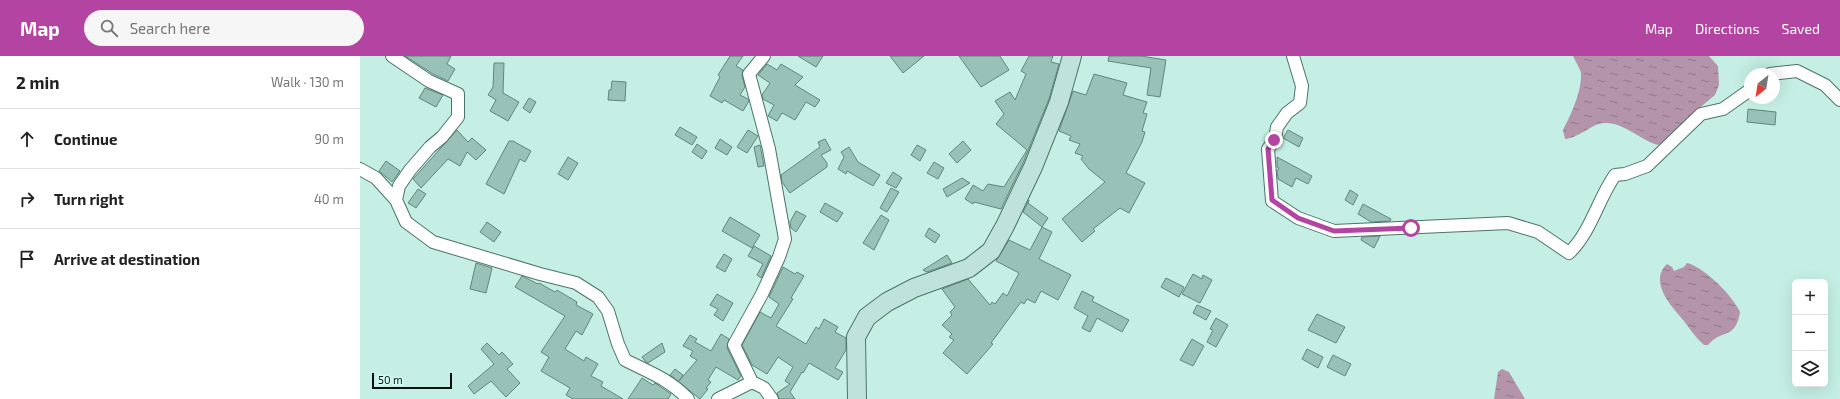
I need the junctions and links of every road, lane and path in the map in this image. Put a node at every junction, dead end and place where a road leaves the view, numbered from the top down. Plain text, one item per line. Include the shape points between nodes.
1 (392, 56) edge
2 (764, 56) edge
3 (1072, 56) edge
4 (1293, 56) edge
5 (1780, 73) edge
6 (1744, 94) edge
7 (1840, 100) edge
8 (360, 169) edge
9 (396, 200) junction
10 (752, 382) junction
11 (688, 399) edge
12 (718, 399) edge
13 (772, 399) edge
14 (857, 399) edge

1 - 9 street via 429,81 458,94 458,117 410,170 399,186
2 - 10 street via 749,74 769,148 785,239 762,294 734,345
3 - 14 street via 1059,102 1033,167 991,251 969,268 914,288 887,302 867,317 856,337
4 - 6 street via 1302,86 1300,103 1277,127 1274,140 1268,149 1272,200 1298,218 1334,231 1508,223 1538,232 1570,253 1578,244 1615,175 1647,166 1701,114 1723,109
5 - 7 street via 1797,71 1825,84
8 - 9 street via 376,178
9 - 11 street via 406,222 434,242 576,283 598,297 608,311 625,360 659,375
10 - 12 street
10 - 13 street via 764,388

